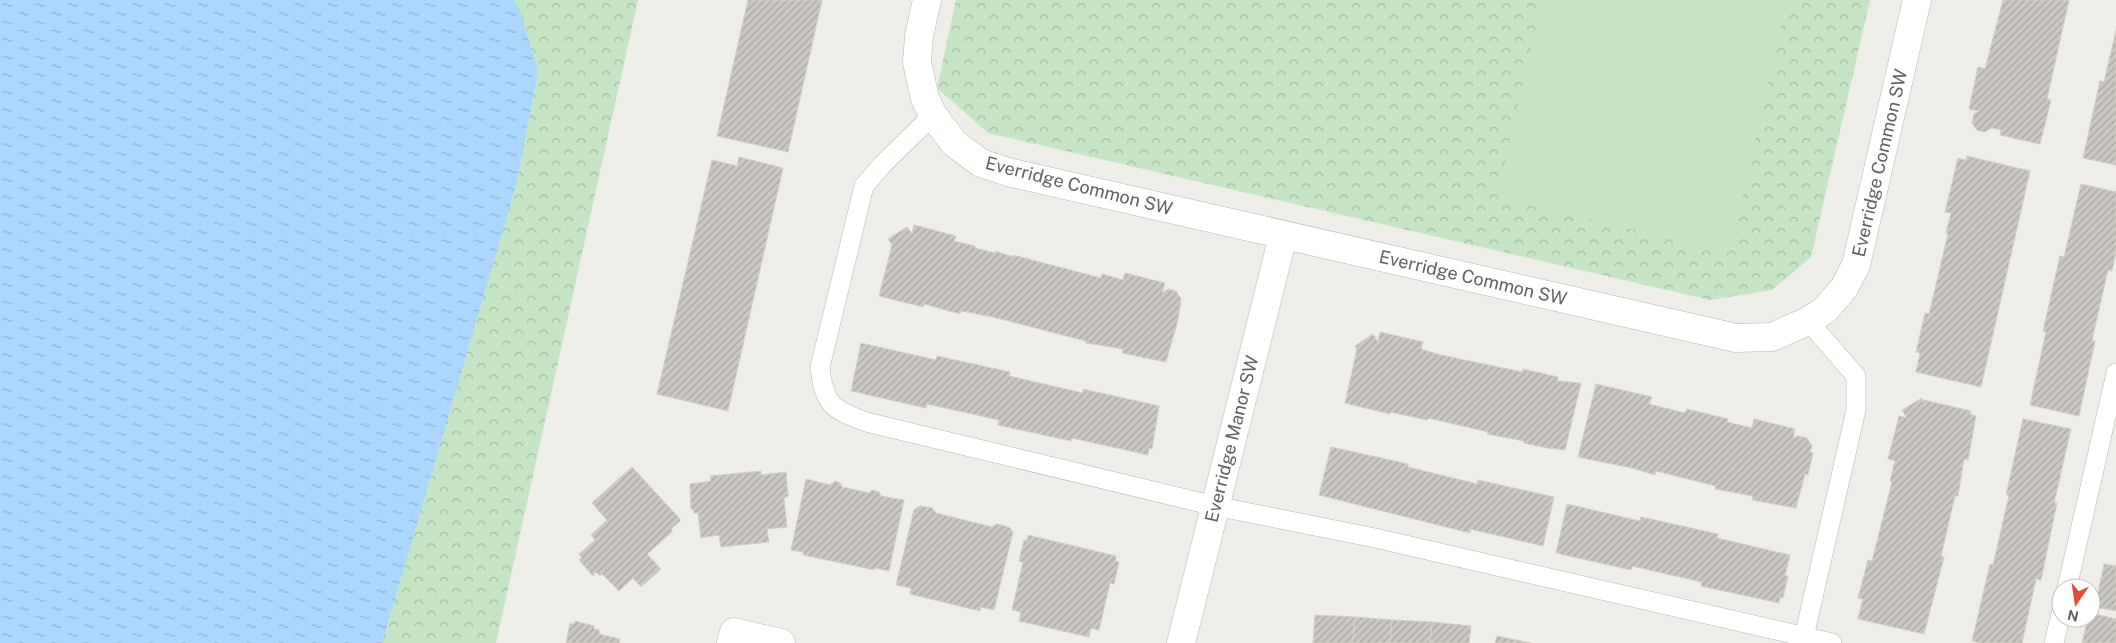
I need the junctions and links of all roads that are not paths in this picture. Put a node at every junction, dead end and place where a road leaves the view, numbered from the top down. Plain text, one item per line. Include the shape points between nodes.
1 (927, 0) edge
2 (1917, 0) edge
3 (933, 115) junction
4 (1283, 236) junction
5 (1808, 321) junction
6 (2116, 373) edge
7 (1215, 506) junction
8 (2069, 578) edge
9 (2058, 628) edge
10 (1804, 637) junction
11 (731, 643) edge
12 (781, 643) edge
13 (1181, 643) edge
14 (1832, 643) edge
15 (2054, 643) edge

1 - 3 street, Everridge Common SW via 917,62
2 - 5 street, Everridge Common SW via 1856,265 1844,288 1825,310
3 - 4 street, Everridge Common SW via 954,143 980,163
3 - 7 lane via 864,186 820,367 822,387 834,408 866,422
4 - 5 street, Everridge Common SW via 1736,338 1772,337
4 - 7 street, Everridge Manor SW
5 - 10 lane via 1856,376 1856,410
6 - 8 lane
7 - 10 lane via 1375,538
7 - 13 street, Everridge Manor SW
9 - 15 lane
10 - 14 lane
11 - 12 street via 734,632

